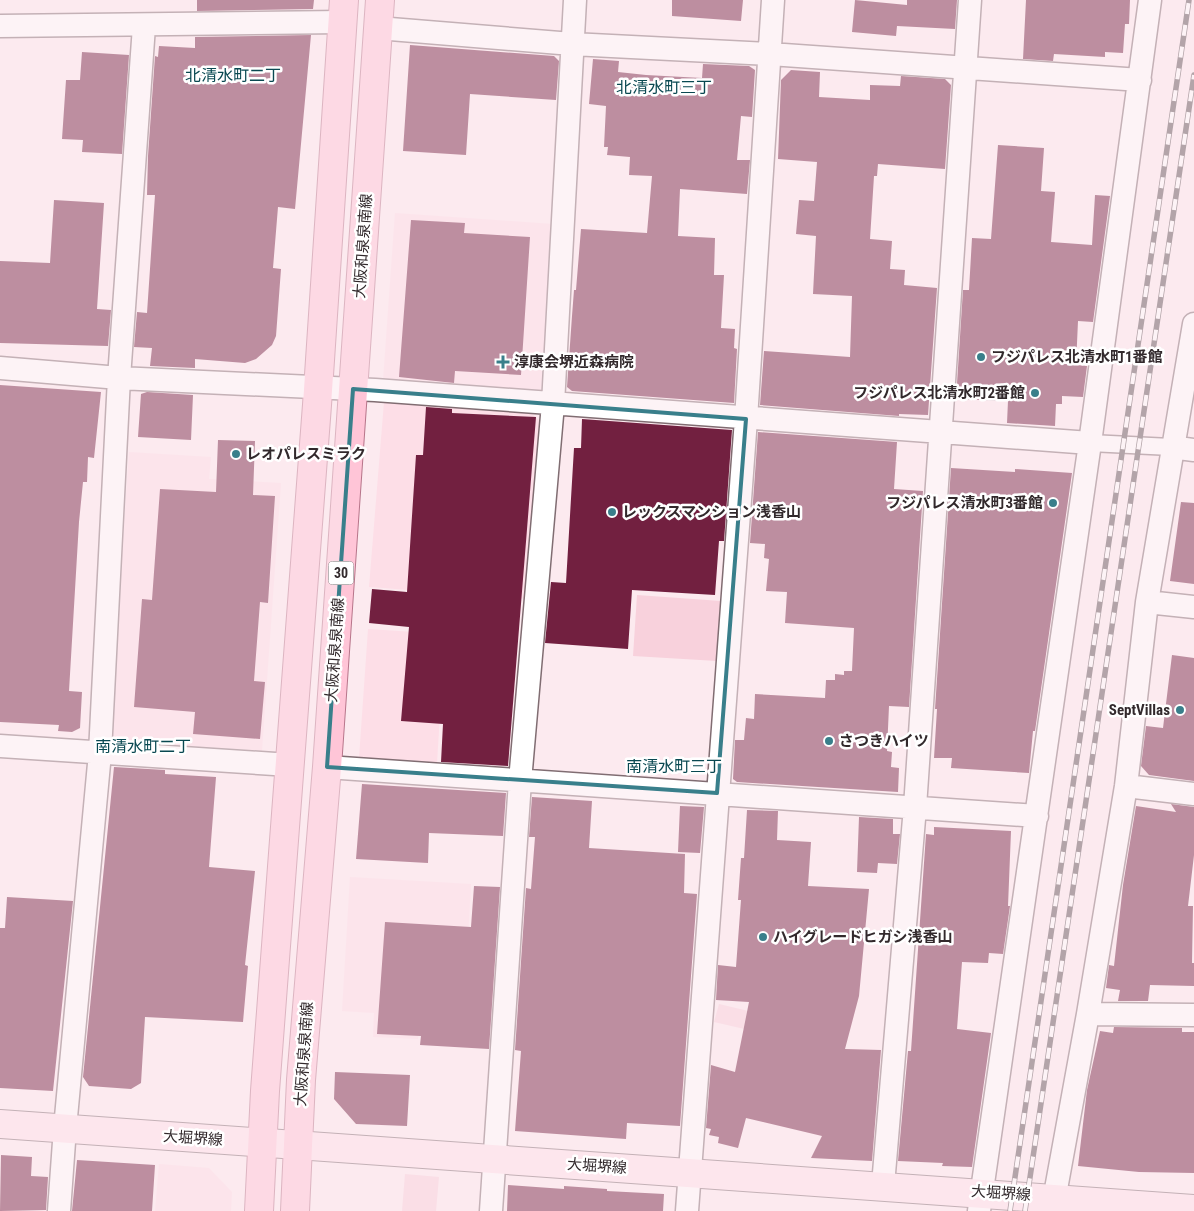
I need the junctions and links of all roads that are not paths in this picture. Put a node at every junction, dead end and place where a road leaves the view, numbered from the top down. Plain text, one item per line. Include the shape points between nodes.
1 (380, 0) edge
2 (575, 0) edge
3 (773, 0) edge
4 (970, 0) edge
5 (1150, 0) edge
6 (343, 11) edge
7 (0, 26) edge
8 (144, 26) junction
9 (378, 28) junction
10 (572, 44) junction
11 (770, 54) junction
12 (966, 69) junction
13 (1140, 80) junction
14 (1194, 324) edge
15 (0, 368) edge
16 (119, 378) junction
17 (318, 387) junction
18 (353, 389) junction
19 (553, 404) junction
20 (746, 419) junction
21 (940, 433) junction
22 (1090, 443) junction
23 (1171, 447) junction
24 (1194, 450) edge
25 (1147, 602) junction
26 (1194, 607) edge
27 (0, 746) edge
28 (100, 753) junction
29 (290, 765) junction
30 (327, 767) junction
31 (520, 781) junction
32 (1126, 786) junction
33 (717, 793) junction
34 (1194, 794) edge
35 (914, 808) junction
36 (1037, 816) junction
37 (1088, 1014) junction
38 (1194, 1015) edge
39 (0, 1124) edge
40 (65, 1128) junction
41 (263, 1143) junction
42 (298, 1145) junction
43 (495, 1159) junction
44 (689, 1172) junction
45 (883, 1185) junction
46 (981, 1202) edge
47 (1053, 1204) edge
48 (1183, 1209) edge
49 (59, 1211) edge
50 (259, 1211) edge
51 (295, 1211) edge
52 (491, 1211) edge
53 (687, 1211) edge

1 - 9 main road, 大阪和泉泉南線 / 30
2 - 10 street
3 - 11 street
4 - 12 street
5 - 13 street
6 - 8 street
6 - 17 main road
7 - 8 street
8 - 16 street
9 - 10 street
9 - 18 main road, 大阪和泉泉南線 / 30
10 - 11 street
10 - 19 street
11 - 12 street
11 - 20 street
12 - 13 street
12 - 21 street
13 - 22 street
14 - 23 street
15 - 16 street
16 - 17 street
16 - 28 street
17 - 18 street
17 - 29 main road
18 - 19 street
18 - 30 main road, 大阪和泉泉南線 / 30
19 - 20 street
19 - 31 street
20 - 21 street
20 - 33 street
21 - 22 street
21 - 35 street
22 - 23 street
22 - 36 street
23 - 24 street
23 - 25 street
25 - 26 street
25 - 32 street
27 - 28 street
28 - 29 street
28 - 40 street
29 - 41 main road
30 - 31 street
30 - 42 main road, 大阪和泉泉南線 / 30 via 300,1080
31 - 33 street
31 - 43 street
32 - 34 street
32 - 37 street
33 - 35 street
33 - 44 street
35 - 36 street
35 - 45 street
36 - 46 street
37 - 38 street
37 - 47 street
39 - 40 main road, 大堀堺線
40 - 41 main road, 大堀堺線
40 - 49 street
41 - 42 main road, 大堀堺線
41 - 50 main road
42 - 43 main road, 大堀堺線
42 - 51 main road, 大阪和泉泉南線 / 30
43 - 44 main road, 大堀堺線
43 - 52 street
44 - 45 main road, 大堀堺線
44 - 53 street
45 - 46 main road, 大堀堺線
46 - 47 main road, 大堀堺線
47 - 48 main road, 大堀堺線

